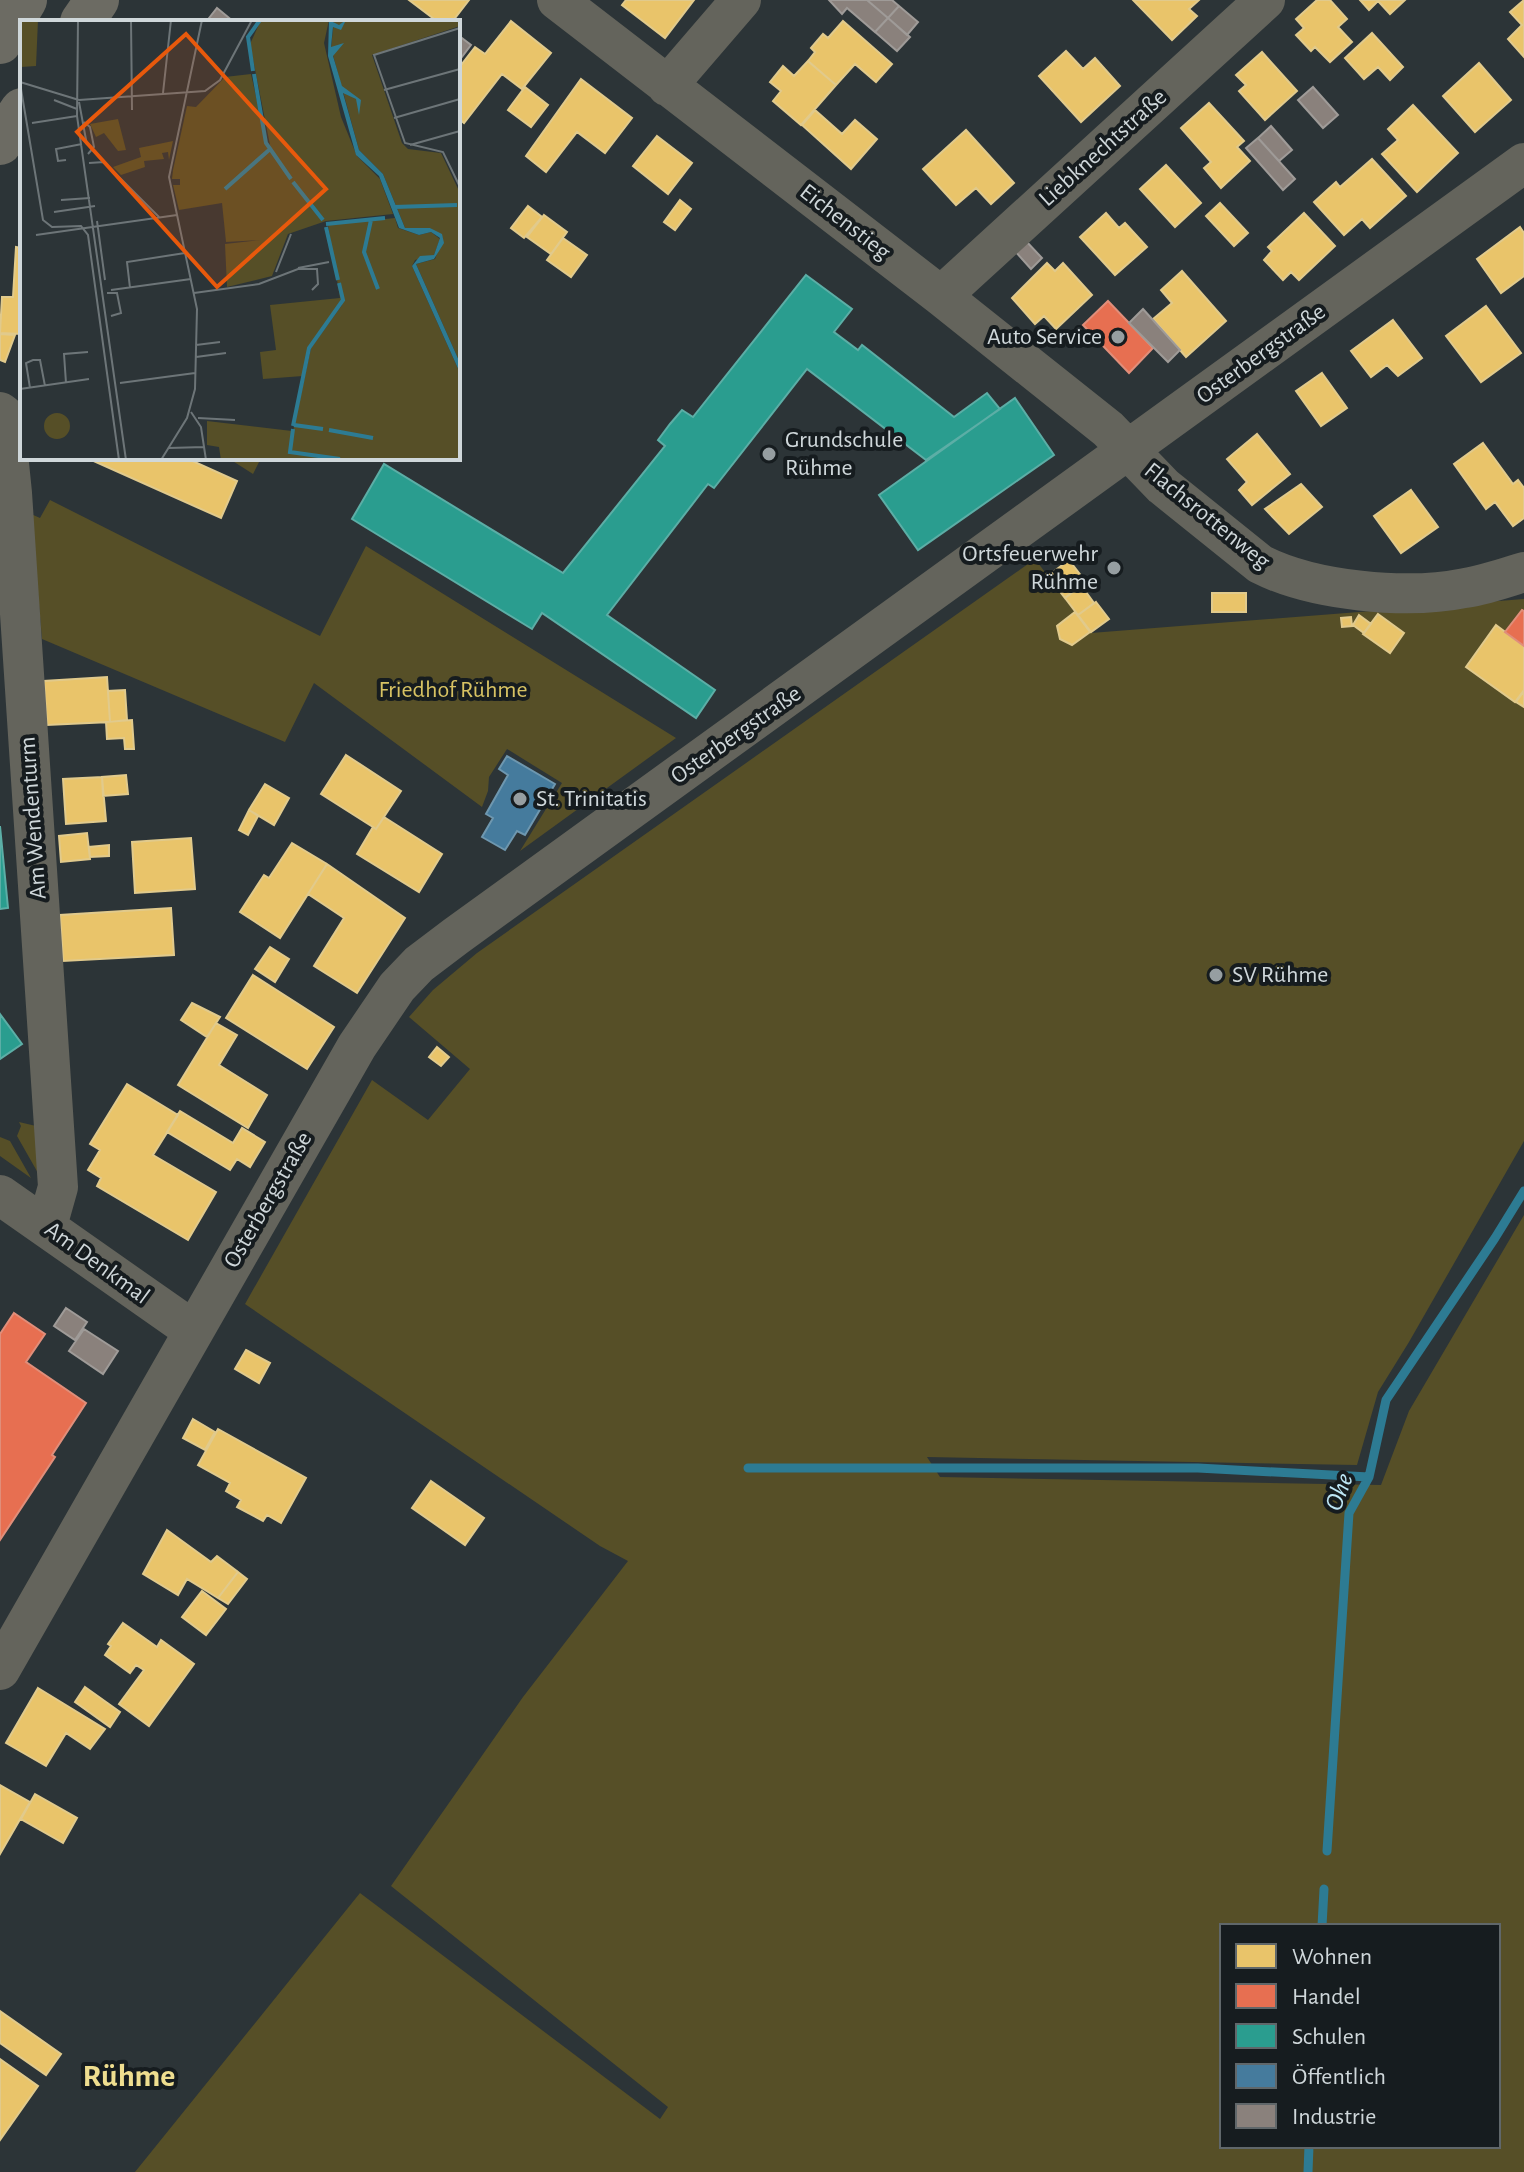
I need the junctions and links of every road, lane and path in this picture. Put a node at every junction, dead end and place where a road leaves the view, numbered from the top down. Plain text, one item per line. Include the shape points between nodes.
1 (25, 0) edge
2 (97, 0) edge
3 (557, 0) edge
4 (741, 0) edge
5 (1265, 0) edge
6 (83, 20) edge
7 (0, 42) edge
8 (667, 86) junction
9 (20, 113) edge
10 (0, 143) edge
11 (1524, 163) edge
12 (941, 296) junction
13 (0, 412) edge
14 (1129, 451) junction
15 (1524, 572) edge
16 (0, 1195) edge
17 (47, 1226) junction
18 (194, 1331) junction
19 (0, 1670) edge

1 - 7 main road
2 - 6 main road
3 - 8 street, Eichenstieg
4 - 8 street
5 - 12 street, Liebknechtstraße
8 - 12 street, Eichenstieg
9 - 10 main road
11 - 14 street, Osterbergstraße
12 - 14 street, Eichenstieg
13 - 17 street, Am Wendenturm via 12,493 58,1187
14 - 15 street, Flachsrottenweg via 1163,486 1260,564 1312,584 1412,593 1463,589
14 - 18 street, Osterbergstraße via 419,964 357,1046
16 - 17 street, Am Denkmal
17 - 18 street, Am Denkmal
18 - 19 street, Osterbergstraße

